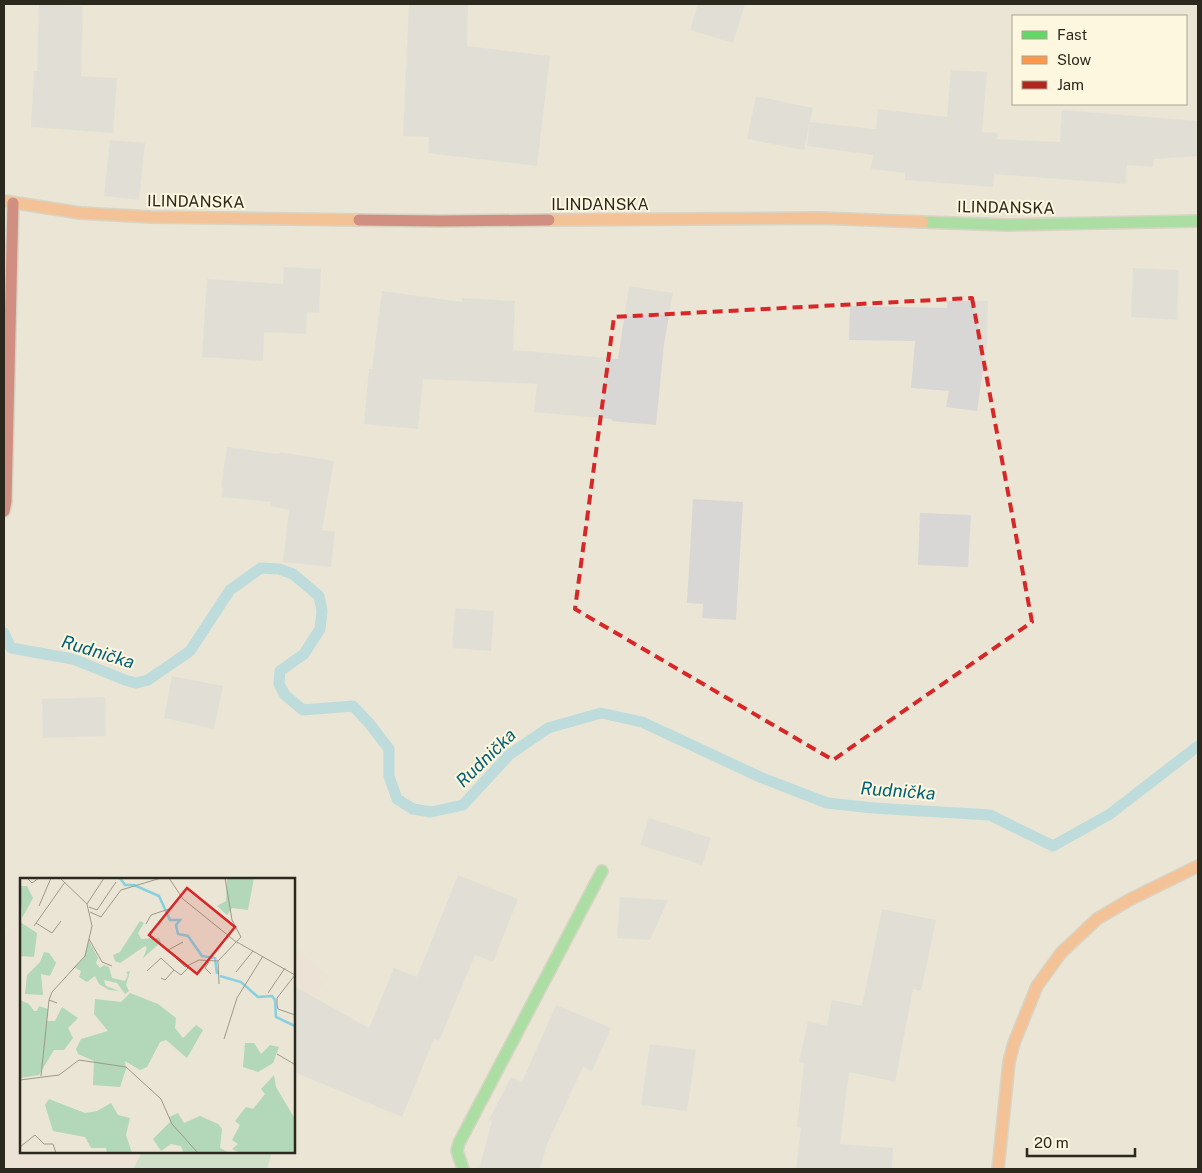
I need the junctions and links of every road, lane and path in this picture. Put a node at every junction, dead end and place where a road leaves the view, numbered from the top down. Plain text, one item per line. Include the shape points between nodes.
1 (8, 202) edge
2 (1198, 221) edge
3 (4, 511) edge
4 (1198, 866) edge
5 (602, 871) dead end
6 (463, 1169) edge
7 (998, 1169) edge

1 - 2 street, ILINDANSKA via 80,213 151,217 440,221 820,218 1008,225
1 - 3 street
4 - 7 street via 1097,919 1061,953 1037,986 1009,1062
5 - 6 street via 459,1143 457,1150

